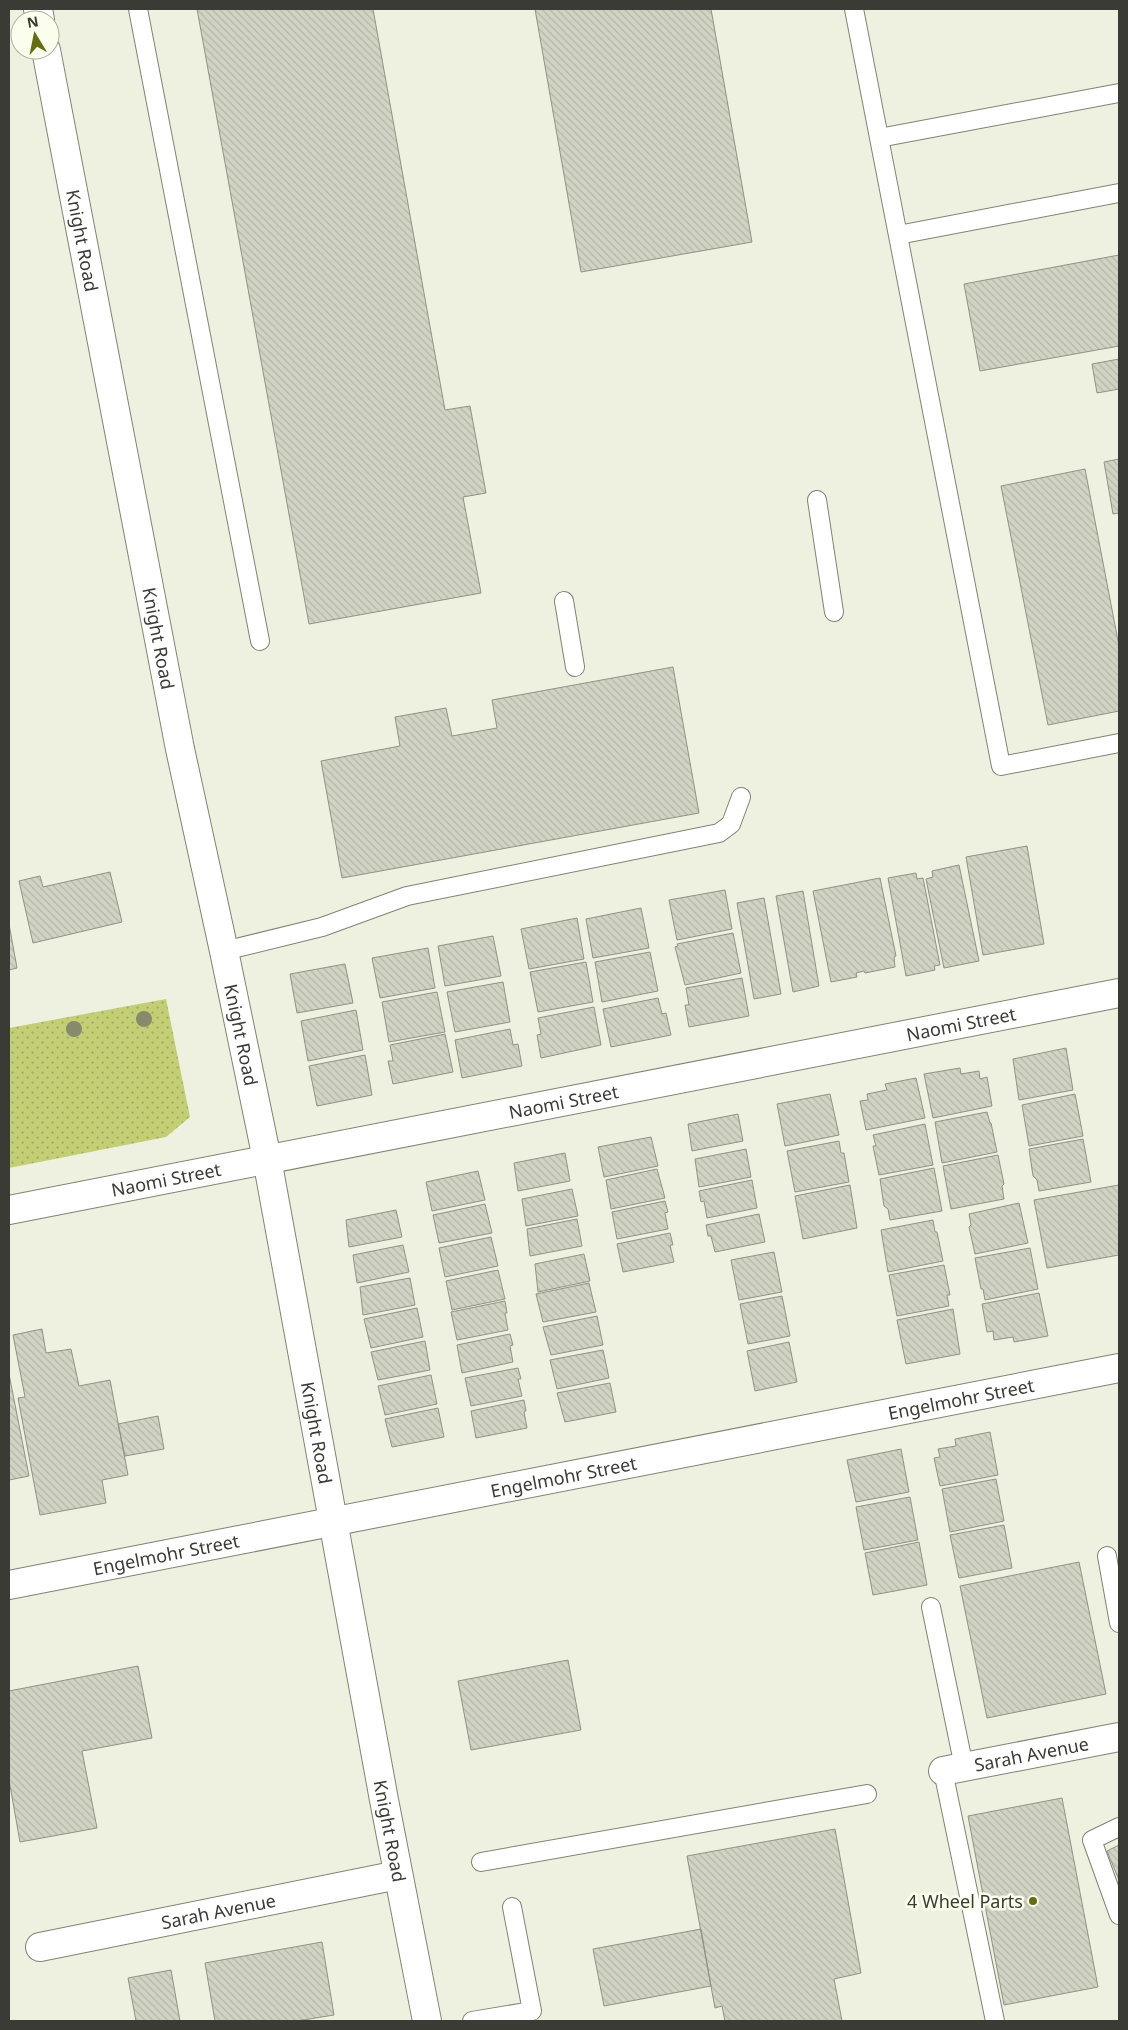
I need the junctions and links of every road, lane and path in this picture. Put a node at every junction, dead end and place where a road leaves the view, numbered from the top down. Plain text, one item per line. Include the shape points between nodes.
1 (138, 9) edge
2 (854, 9) edge
3 (48, 60) edge
4 (1119, 93) edge
5 (879, 138) junction
6 (1119, 194) edge
7 (898, 235) junction
8 (817, 500) dead end
9 (564, 601) dead end
10 (834, 612) dead end
11 (260, 641) dead end
12 (575, 667) dead end
13 (1119, 743) edge
14 (741, 797) dead end
15 (224, 950) junction
16 (1119, 993) edge
17 (267, 1159) junction
18 (9, 1210) edge
19 (1119, 1368) edge
20 (334, 1522) junction
21 (1107, 1556) dead end
22 (9, 1585) edge
23 (931, 1607) dead end
24 (1119, 1623) edge
25 (1119, 1737) edge
26 (953, 1769) junction
27 (867, 1794) dead end
28 (1119, 1827) edge
29 (481, 1862) dead end
30 (398, 1875) junction
31 (512, 1907) dead end
32 (1119, 1915) edge
33 (40, 1947) dead end
34 (426, 2021) edge
35 (472, 2021) edge
36 (995, 2021) edge

1 - 11 lane
2 - 5 lane
3 - 15 street, Knight Road via 180,749
4 - 5 lane
5 - 7 lane
6 - 7 lane
7 - 13 lane via 1001,766
8 - 10 lane
9 - 12 lane
14 - 15 lane via 731,824 719,833 407,896 322,927
15 - 17 street, Knight Road
16 - 17 street, Naomi Street
17 - 18 street, Naomi Street
17 - 20 street, Knight Road
19 - 20 street, Engelmohr Street
20 - 22 street, Engelmohr Street
20 - 30 street, Knight Road
21 - 24 lane
23 - 26 lane
25 - 26 street, Sarah Avenue
26 - 36 lane
27 - 29 lane
28 - 32 lane via 1092,1840
30 - 33 street, Sarah Avenue
30 - 34 street, Knight Road
31 - 35 lane via 532,2011

